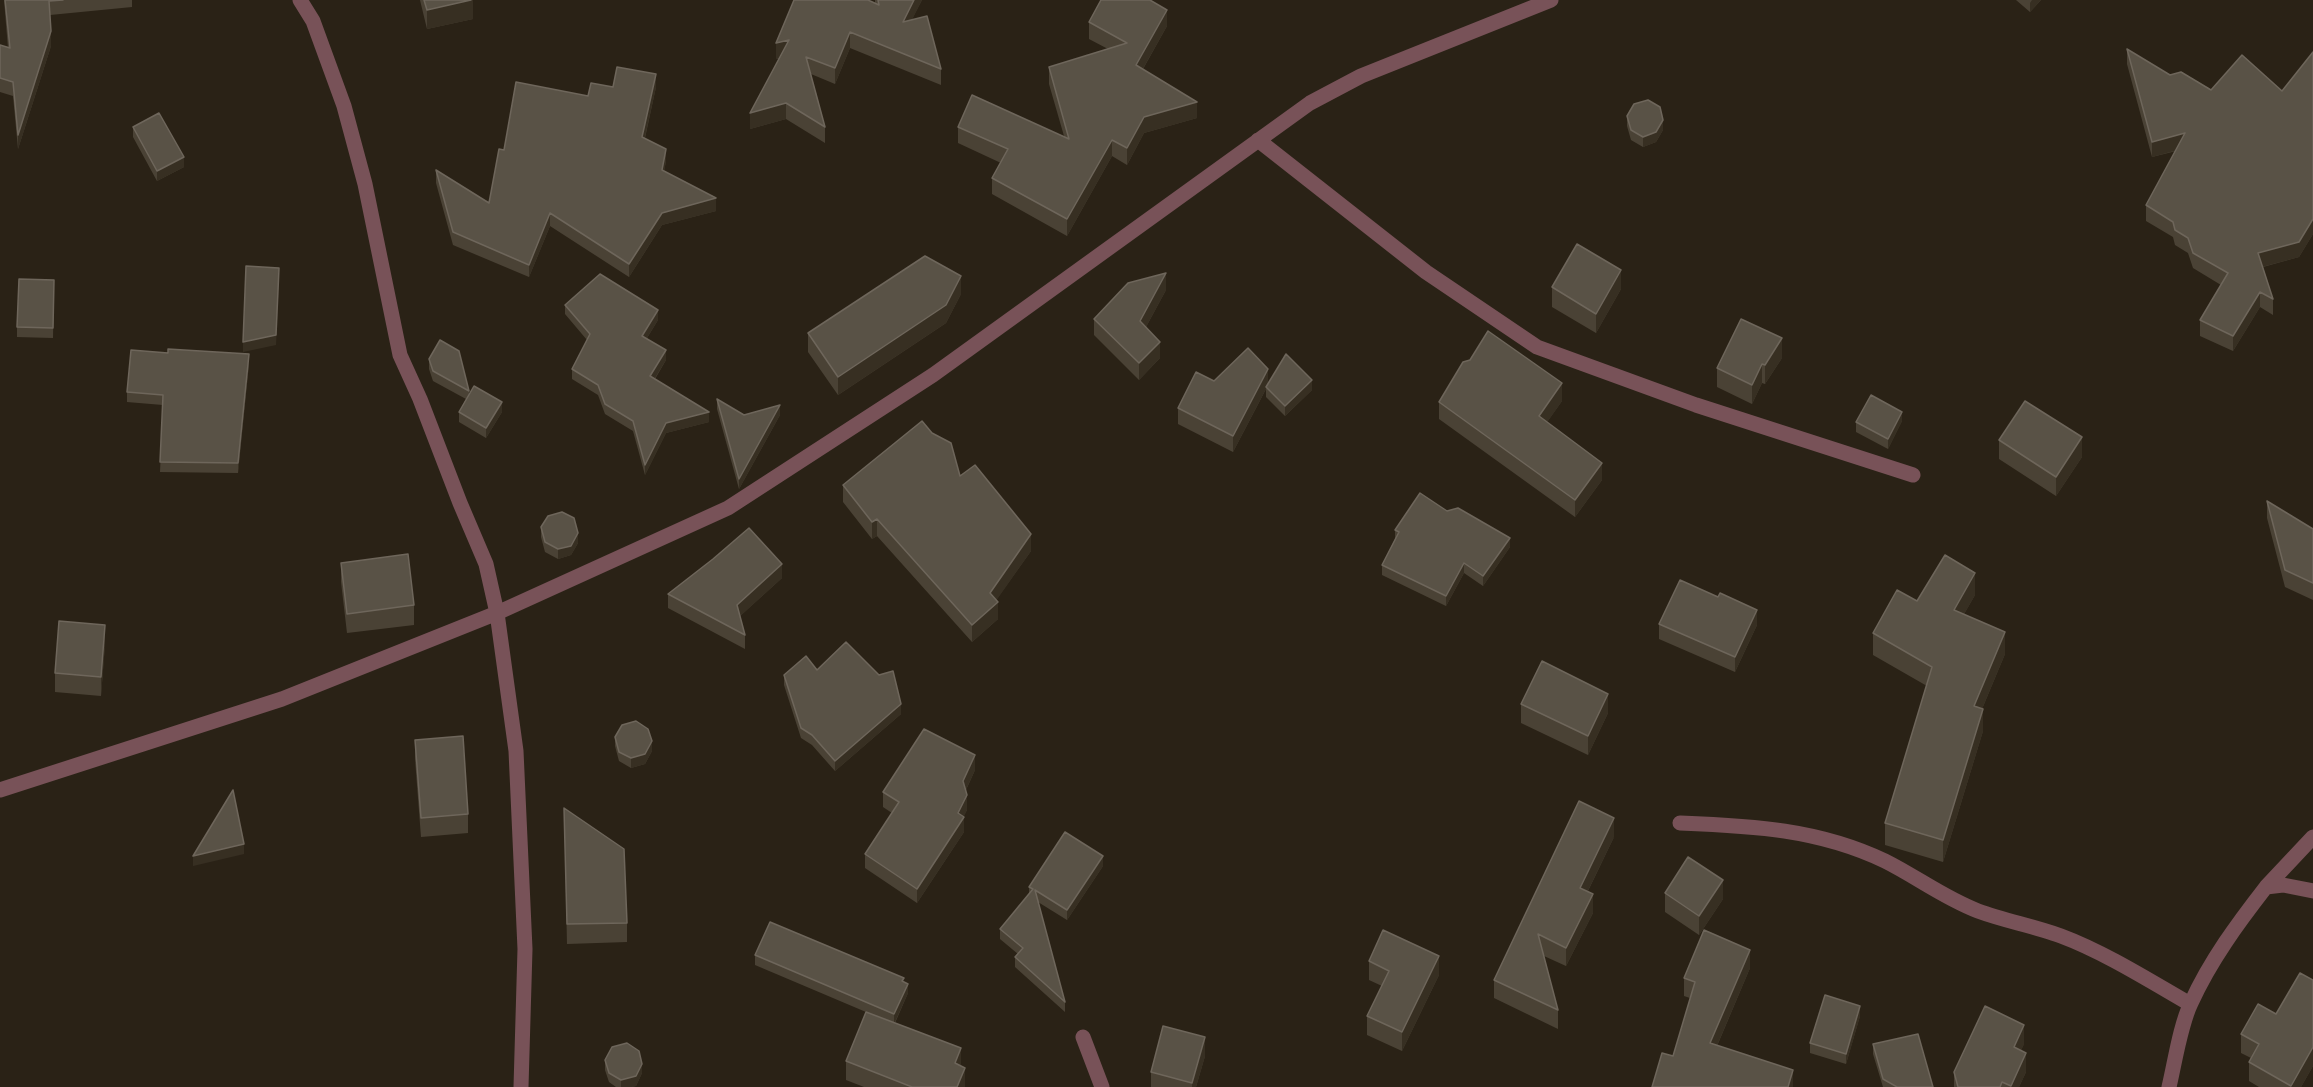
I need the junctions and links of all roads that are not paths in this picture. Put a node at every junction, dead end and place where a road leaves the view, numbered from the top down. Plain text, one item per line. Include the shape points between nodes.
1 (300, 0) edge
2 (1551, 0) edge
3 (1258, 140) junction
4 (1913, 475) dead end
5 (497, 613) junction
6 (0, 790) edge
7 (1680, 823) dead end
8 (2313, 837) edge
9 (2266, 887) junction
10 (2313, 891) edge
11 (2190, 1004) junction
12 (1083, 1037) dead end
13 (521, 1087) edge
14 (1102, 1087) edge
15 (2169, 1087) edge

1 - 5 street via 313,21 344,106 365,184 400,355 486,564
2 - 3 street via 1361,76 1310,103
3 - 4 street via 1426,272 1537,347 1696,405
3 - 5 street via 943,368 728,508
5 - 6 street via 282,699
5 - 13 street via 516,751 525,949
7 - 11 street via 1755,826 1832,840 1885,861 1978,911 2063,937
8 - 9 street
9 - 10 street via 2283,885
9 - 11 street via 2218,952
11 - 15 street
12 - 14 street

